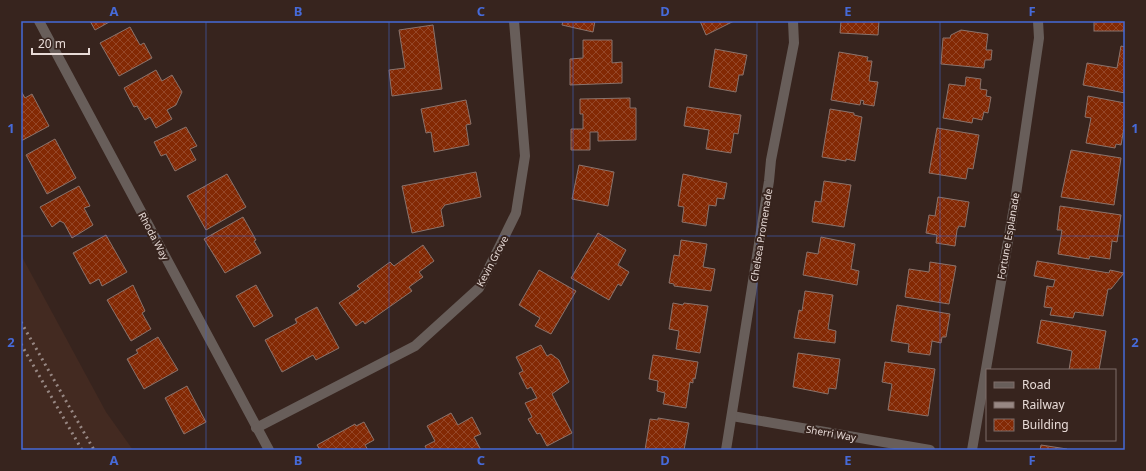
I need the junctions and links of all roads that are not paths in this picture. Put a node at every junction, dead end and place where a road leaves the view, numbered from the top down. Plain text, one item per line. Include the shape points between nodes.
1 (39, 21) edge
2 (514, 21) edge
3 (793, 21) edge
4 (1038, 21) edge
5 (732, 416) junction
6 (256, 428) junction
7 (268, 450) edge
8 (726, 450) edge
9 (930, 450) edge
10 (972, 450) edge

1 - 6 street, Rhoda Way
2 - 6 street, Kevin Grove via 525,156 516,213 479,288 415,346
3 - 5 street, Chelsea Promenade via 794,43 771,160
4 - 10 street, Fortune Esplanade via 1039,38 1016,193
5 - 8 street, Chelsea Promenade
5 - 9 street, Sherri Way
6 - 7 street, Rhoda Way

